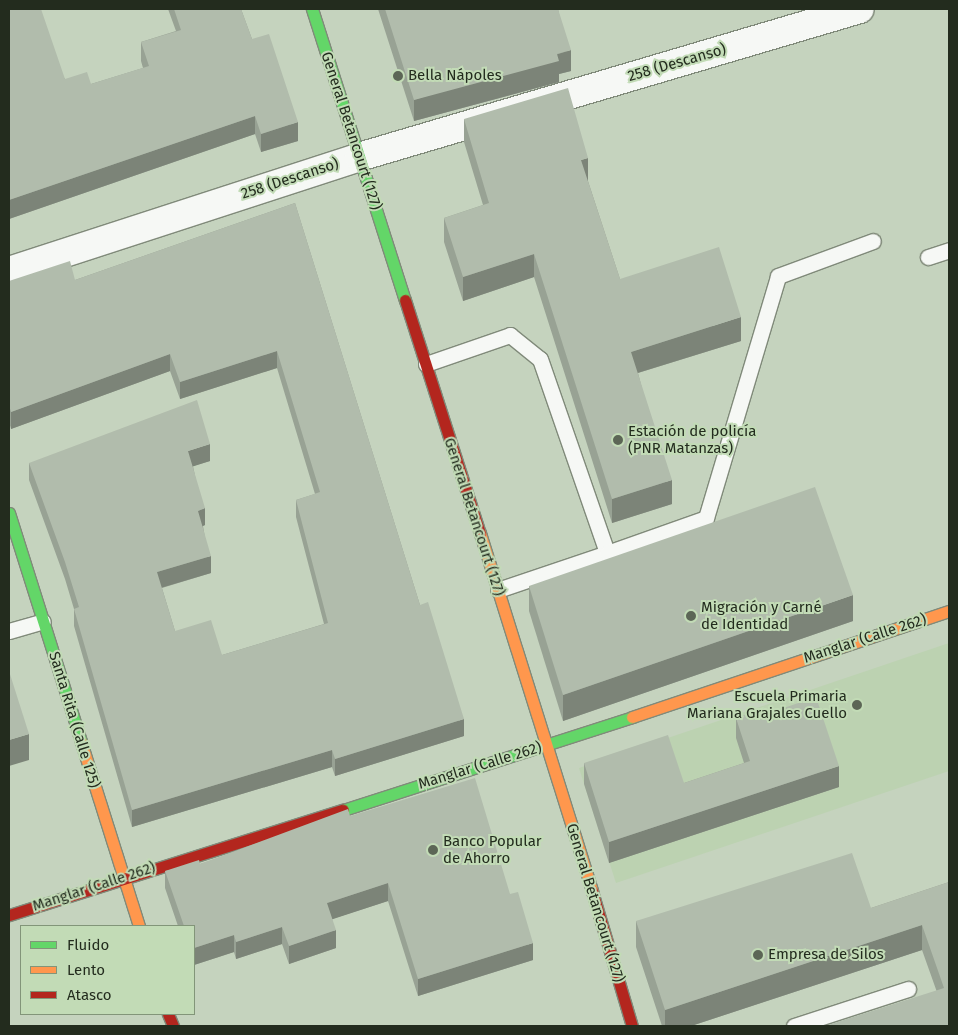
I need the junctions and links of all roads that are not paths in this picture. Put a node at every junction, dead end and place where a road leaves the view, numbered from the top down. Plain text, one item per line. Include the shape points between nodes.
1 (312, 9) edge
2 (860, 9) edge
3 (360, 157) junction
4 (873, 241) dead end
5 (949, 250) edge
6 (928, 257) dead end
7 (9, 271) edge
8 (426, 364) junction
9 (9, 513) edge
10 (606, 553) junction
11 (498, 590) junction
12 (949, 611) edge
13 (43, 621) junction
14 (9, 632) edge
15 (548, 746) junction
16 (123, 877) junction
17 (9, 915) edge
18 (139, 925) edge
19 (908, 989) dead end
20 (632, 1026) edge
21 (794, 1026) edge

1 - 3 street, General Betancourt (127)
2 - 3 street, 258 (Descanso)
3 - 7 street, 258 (Descanso)
3 - 8 street, General Betancourt (127)
4 - 10 lane via 778,276 706,518
5 - 6 lane
8 - 10 lane via 510,336 540,359
8 - 11 street, General Betancourt (127)
9 - 13 street, Santa Rita (Calle 125)
10 - 11 lane
11 - 15 street, General Betancourt (127)
12 - 15 street, Manglar (Calle 262)
13 - 14 lane
13 - 16 street, Santa Rita (Calle 125)
15 - 16 street, Manglar (Calle 262)
15 - 20 street, General Betancourt (127)
16 - 17 street, Manglar (Calle 262)
16 - 18 street, Santa Rita (Calle 125)
19 - 21 lane

